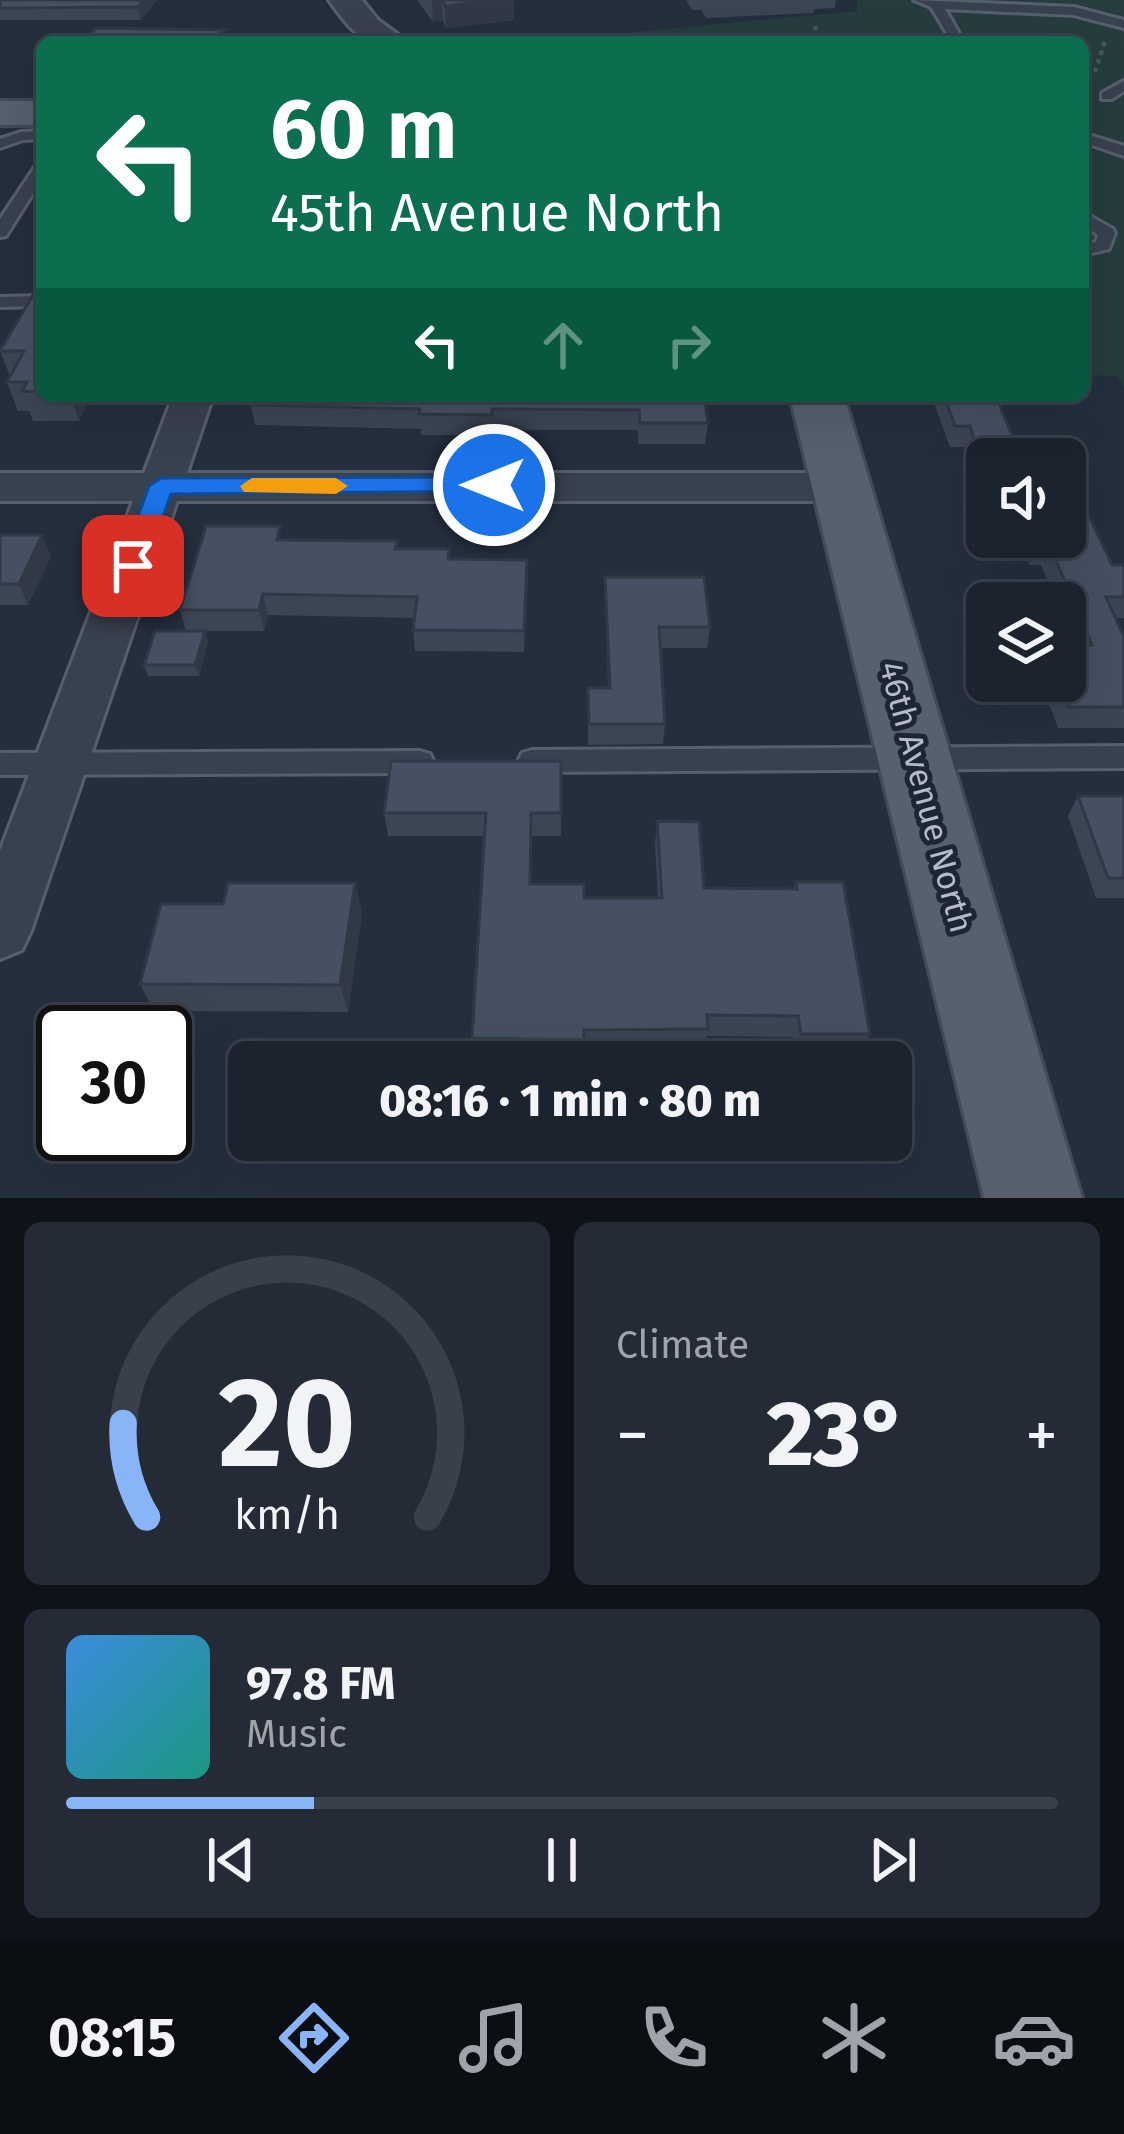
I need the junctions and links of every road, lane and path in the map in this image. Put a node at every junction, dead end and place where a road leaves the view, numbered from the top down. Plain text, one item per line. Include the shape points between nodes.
1 (344, 0) edge
2 (920, 0) edge
3 (1053, 0) edge
4 (1071, 0) edge
5 (1094, 0) edge
6 (939, 3) edge
7 (1029, 7) junction
8 (1124, 24) edge
9 (814, 26) dead end
10 (381, 36) edge
11 (817, 36) edge
12 (955, 36) edge
13 (1124, 85) edge
14 (1107, 96) dead end
15 (0, 112) edge
16 (36, 113) edge
17 (36, 135) edge
18 (1089, 139) edge
19 (0, 144) edge
20 (1124, 152) edge
21 (36, 176) edge
22 (1089, 220) edge
23 (0, 232) edge
24 (1116, 233) edge
25 (1089, 248) edge
26 (0, 302) edge
27 (36, 302) edge
28 (191, 402) edge
29 (819, 402) edge
30 (161, 486) junction
31 (0, 487) edge
32 (843, 487) junction
33 (1124, 757) edge
34 (918, 759) junction
35 (440, 761) edge
36 (510, 761) edge
37 (63, 763) junction
38 (0, 764) edge
39 (0, 932) edge
40 (1033, 1198) edge

1 - 10 street
2 - 6 lane
3 - 7 lane
4 - 5 lane
6 - 7 lane
6 - 12 lane
7 - 8 lane
9 - 11 path
13 - 14 lane
15 - 16 main road
17 - 19 lane
18 - 20 lane
21 - 23 lane
22 - 24 lane
24 - 25 lane
26 - 27 lane
28 - 30 street
29 - 32 main road, 46th Avenue North
30 - 31 street
30 - 32 street
30 - 37 street
32 - 34 main road, 46th Avenue North
33 - 34 lane
34 - 36 lane
34 - 40 main road, 46th Avenue North
35 - 37 lane
37 - 38 lane
37 - 39 street

